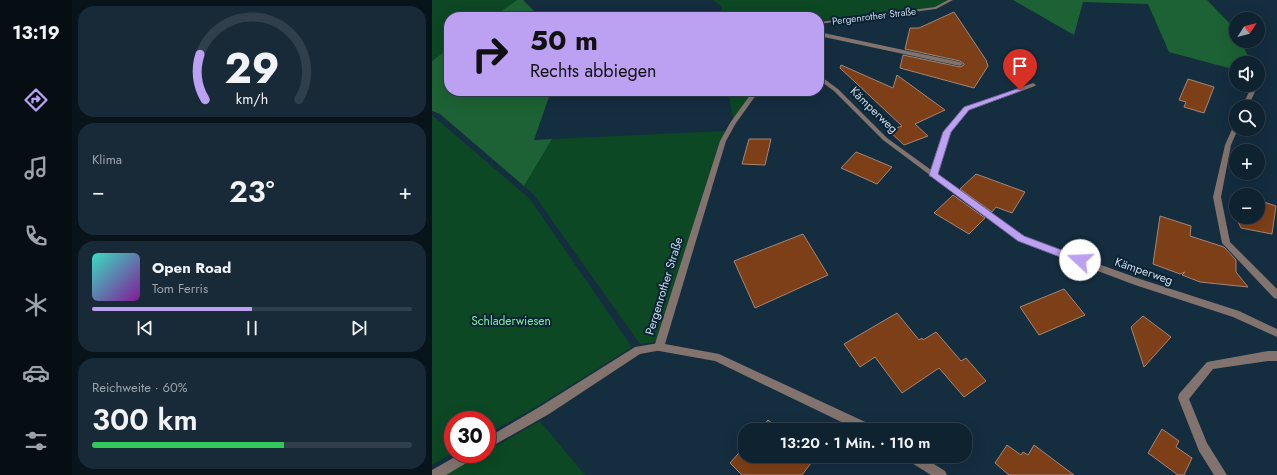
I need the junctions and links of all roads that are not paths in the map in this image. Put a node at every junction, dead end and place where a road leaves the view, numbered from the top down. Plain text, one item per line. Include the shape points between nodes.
1 (952, 0) edge
2 (824, 22) edge
3 (824, 35) edge
4 (960, 64) dead end
5 (824, 81) edge
6 (1033, 86) dead end
7 (752, 96) edge
8 (1232, 136) edge
9 (933, 175) junction
10 (1277, 295) edge
11 (1277, 333) edge
12 (659, 347) junction
13 (1277, 356) edge
14 (855, 423) edge
15 (496, 439) edge
16 (455, 463) edge
17 (922, 463) edge
18 (435, 475) edge
19 (941, 475) edge
20 (1221, 475) edge

1 - 2 street, Pergenrother Straße via 936,8
3 - 4 street
5 - 9 street, Kämperweg via 885,139
6 - 9 street via 967,109 947,132
7 - 12 street, Pergenrother Straße via 723,141
8 - 10 street via 1217,197 1226,243
9 - 11 street, Kämperweg via 1021,239 1138,282 1236,314
12 - 14 street, Pergenrother Straße via 716,357
12 - 15 street via 638,350
13 - 20 street via 1210,365 1183,398 1203,447
16 - 18 street
17 - 19 street

